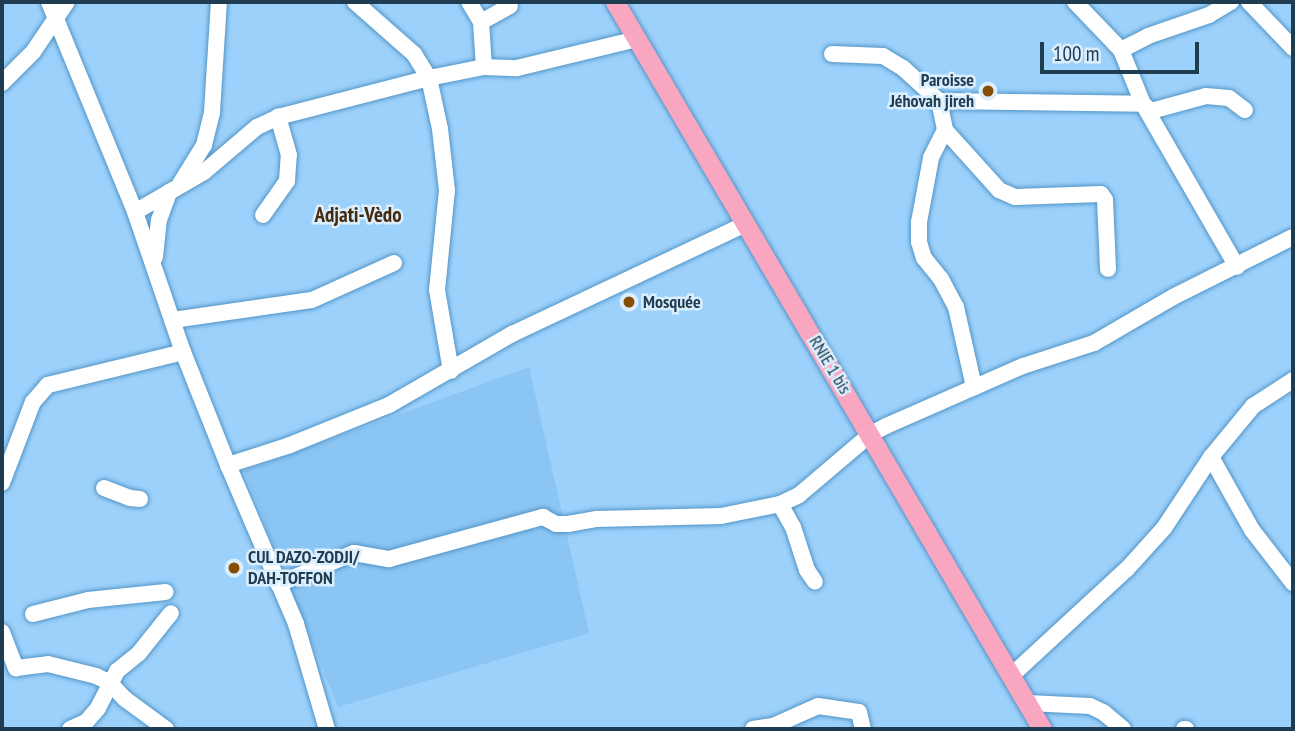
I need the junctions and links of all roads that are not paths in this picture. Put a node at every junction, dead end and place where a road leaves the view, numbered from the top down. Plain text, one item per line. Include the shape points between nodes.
1 (48, 2) edge
2 (67, 2) edge
3 (219, 2) edge
4 (355, 2) edge
5 (469, 2) edge
6 (615, 2) edge
7 (1074, 2) edge
8 (1231, 2) edge
9 (1249, 2) edge
10 (510, 6) dead end
11 (55, 18) junction
12 (481, 22) junction
13 (637, 39) junction
14 (1293, 48) edge
15 (1121, 50) junction
16 (832, 54) dead end
17 (484, 67) junction
18 (429, 78) junction
19 (2, 83) edge
20 (939, 101) junction
21 (1143, 104) junction
22 (1245, 110) dead end
23 (278, 117) junction
24 (945, 130) junction
25 (174, 189) junction
26 (135, 212) junction
27 (263, 215) dead end
28 (746, 224) junction
29 (1293, 237) edge
30 (394, 263) dead end
31 (1237, 267) junction
32 (1108, 269) dead end
33 (158, 276) junction
34 (173, 320) junction
35 (183, 352) junction
36 (451, 370) junction
37 (1293, 380) edge
38 (974, 387) junction
39 (871, 434) junction
40 (1211, 457) junction
41 (228, 465) junction
42 (2, 483) edge
43 (104, 488) dead end
44 (140, 499) dead end
45 (780, 504) junction
46 (816, 582) dead end
47 (1293, 583) edge
48 (278, 584) junction
49 (166, 592) dead end
50 (172, 613) dead end
51 (33, 614) dead end
52 (2, 632) edge
53 (1012, 675) junction
54 (109, 682) junction
55 (1028, 703) junction
56 (70, 729) edge
57 (166, 729) edge
58 (327, 729) edge
59 (753, 729) edge
60 (863, 729) edge
61 (1042, 729) edge
62 (1124, 729) edge

1 - 11 street
2 - 11 street
3 - 25 street via 212,112 204,145
4 - 18 street via 414,54
5 - 12 street
6 - 13 main road, RNIE 1 bis
7 - 15 street
8 - 15 street
9 - 14 street
10 - 12 street
11 - 19 street via 33,52
11 - 26 street
12 - 17 street
13 - 17 street via 517,68
13 - 28 main road, RNIE 1 bis
15 - 21 street
16 - 20 street via 883,57 903,68
17 - 18 street
18 - 23 street
18 - 36 street via 447,190 437,290
20 - 21 street
20 - 24 street
21 - 22 street via 1151,111 1218,97 1229,98
21 - 31 street
23 - 25 street via 257,127 204,172
23 - 27 street via 289,155 287,181
24 - 32 street via 999,190 1015,197 1101,194
24 - 38 street via 931,158 918,233 923,258 956,307
25 - 26 street
25 - 33 street via 159,220 154,249
26 - 33 street
28 - 36 street via 512,334
28 - 39 main road, RNIE 1 bis
29 - 31 street
30 - 34 street via 312,300
31 - 38 street via 1173,297 1094,343
33 - 34 street
34 - 35 street
35 - 41 street
35 - 42 street via 48,385 33,402
36 - 41 street via 388,405
37 - 40 street via 1253,406
38 - 39 street
39 - 45 street via 799,495
39 - 53 main road, RNIE 1 bis
40 - 47 street via 1252,530
40 - 53 street via 1164,528 1127,569
41 - 48 street
43 - 44 street
45 - 46 street
45 - 48 street via 721,516 596,519 568,524 544,517 389,559 354,553
48 - 58 street via 296,624
49 - 51 street via 88,600
50 - 54 street
52 - 54 street via 16,668 48,664
53 - 55 main road, RNIE 1 bis
54 - 56 street via 99,708 86,722
54 - 57 street
55 - 61 main road, RNIE 1 bis
55 - 62 street via 1090,706
59 - 60 street via 773,726 818,706 859,712

